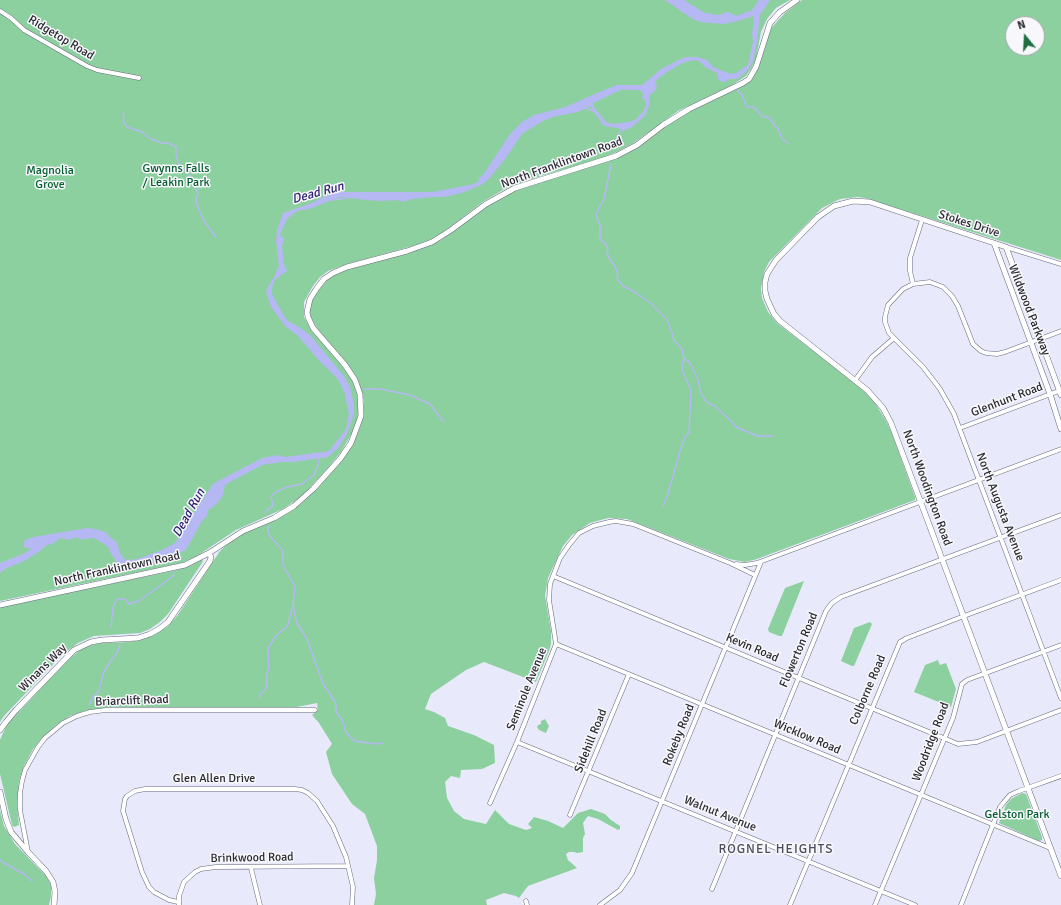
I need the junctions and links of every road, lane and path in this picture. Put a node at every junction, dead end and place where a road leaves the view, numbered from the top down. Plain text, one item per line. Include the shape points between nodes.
1 (797, 0) edge
2 (0, 11) edge
3 (139, 78) dead end
4 (870, 202) joint
5 (922, 220) junction
6 (994, 243) junction
7 (1006, 247) junction
8 (1061, 264) edge
9 (913, 284) junction
10 (1061, 331) edge
11 (894, 338) junction
12 (1040, 338) junction
13 (1031, 342) junction
14 (856, 379) junction
15 (1060, 392) edge
16 (1050, 394) junction
17 (960, 428) junction
18 (1061, 429) edge
19 (1061, 449) edge
20 (979, 480) junction
21 (921, 502) junction
22 (1061, 515) edge
23 (1001, 537) junction
24 (208, 554) junction
25 (943, 559) junction
26 (761, 562) junction
27 (730, 563) junction
28 (755, 575) junction
29 (553, 576) junction
30 (1061, 580) edge
31 (1022, 595) junction
32 (0, 605) edge
33 (964, 616) junction
34 (556, 644) junction
35 (1061, 645) edge
36 (726, 648) junction
37 (1044, 651) junction
38 (985, 673) junction
39 (629, 674) junction
40 (798, 678) junction
41 (1061, 698) edge
42 (702, 704) junction
43 (871, 709) junction
44 (315, 710) dead end
45 (1061, 710) edge
46 (0, 730) edge
47 (1006, 730) junction
48 (775, 734) junction
49 (944, 739) junction
50 (517, 742) junction
51 (848, 764) junction
52 (589, 772) junction
53 (1061, 776) edge
54 (1028, 788) junction
55 (0, 792) edge
56 (921, 795) junction
57 (662, 801) junction
58 (490, 803) dead end
59 (570, 815) dead end
60 (993, 825) junction
61 (735, 831) junction
62 (1050, 848) junction
63 (28, 852) junction
64 (808, 861) junction
65 (348, 866) junction
66 (251, 868) junction
67 (1061, 876) edge
68 (712, 889) dead end
69 (881, 891) junction
70 (178, 904) edge
71 (54, 905) edge
72 (260, 905) edge
73 (352, 905) edge
74 (600, 905) edge
75 (790, 905) edge
76 (875, 905) edge
77 (915, 905) edge
78 (961, 905) edge

1 - 24 street, North Franklintown Road via 770,23 756,67 749,79 689,109 663,125 637,146 616,156 515,188 486,204 432,242 347,267 324,279 310,299 308,317 313,328 345,365 358,386 362,410 357,431 340,459 294,506 236,535
2 - 3 street, Ridgetop Road via 24,30 88,66
4 - 5 street, Stokes Drive
4 - 14 street, North Woodington Road via 845,202 825,211 776,260 765,282 767,300 774,314
5 - 6 street, Stokes Drive
5 - 9 street via 910,258
6 - 7 street, Stokes Drive
6 - 13 street, Wildwood Parkway
7 - 8 street, Stokes Drive
7 - 12 street, Wildwood Parkway
9 - 11 street via 903,289 888,305 885,322
9 - 13 street via 930,282 948,291 955,301 973,344 986,354 997,354
10 - 12 street
11 - 14 street via 872,357
11 - 17 street, North Augusta Avenue via 916,358 932,378 950,406
12 - 13 street
12 - 15 street, Wildwood Parkway
13 - 16 street, Wildwood Parkway
14 - 21 street, North Woodington Road via 888,416
15 - 16 street, Glenhunt Road
16 - 17 street, Glenhunt Road
16 - 18 street, Wildwood Parkway
17 - 20 street, North Augusta Avenue
19 - 20 street
20 - 21 street
20 - 23 street, North Augusta Avenue
21 - 25 street, North Woodington Road
21 - 26 street
22 - 23 street, Flowerton Road
23 - 25 street, Flowerton Road
23 - 31 street, North Augusta Avenue
24 - 32 street, North Franklintown Road via 172,569
24 - 46 street, Winans Way via 210,561 168,622 150,634 138,638 91,642 74,650
25 - 33 street, North Woodington Road
25 - 40 street, Flowerton Road via 832,603 826,611
26 - 27 street via 745,565
26 - 28 street, Rokeby Road
27 - 28 street, Seminole Avenue
27 - 29 street, Seminole Avenue via 632,524 616,521 586,529 573,539 560,558
28 - 36 street, Rokeby Road
29 - 34 street, Seminole Avenue via 549,600
29 - 36 street, Kevin Road
30 - 31 street, Colborne Road
31 - 33 street, Colborne Road
31 - 37 street, North Augusta Avenue
33 - 38 street, North Woodington Road
33 - 43 street, Colborne Road via 900,642
34 - 39 street, Wicklow Road
34 - 50 street, Seminole Avenue
35 - 37 street, Woodridge Road
36 - 40 street, Kevin Road
36 - 42 street, Rokeby Road
37 - 38 street, Woodridge Road
37 - 41 street, North Augusta Avenue
38 - 47 street, North Woodington Road
38 - 49 street, Woodridge Road via 962,684 953,718
39 - 42 street, Wicklow Road
39 - 52 street, Sidehill Road
40 - 43 street, Kevin Road
40 - 48 street, Flowerton Road
42 - 48 street, Wicklow Road
42 - 57 street, Rokeby Road
43 - 49 street, Kevin Road
43 - 51 street, Colborne Road
44 - 63 street, Briarclift Road via 106,710 77,716 63,723 45,738 25,770 20,810
45 - 47 street, Kevin Road
47 - 49 street, Kevin Road via 968,744 958,744
47 - 54 street, North Woodington Road
48 - 51 street, Wicklow Road
48 - 61 street, Flowerton Road
49 - 56 street, Woodridge Road
50 - 52 street, Walnut Avenue
50 - 58 street, Seminole Avenue
51 - 56 street, Wicklow Road
51 - 64 street, Colborne Road
52 - 57 street, Walnut Avenue
52 - 59 street, Sidehill Road
53 - 54 street
54 - 60 street via 1008,798 1000,807
54 - 62 street, North Woodington Road
55 - 63 street via 11,832
56 - 60 street, Wicklow Road
56 - 69 street, Woodridge Road
57 - 61 street, Walnut Avenue
57 - 74 street, Rokeby Road via 632,873 620,890
60 - 62 street, Wicklow Road
60 - 78 street
61 - 64 street, Walnut Avenue
61 - 68 street, Flowerton Road
62 - 67 street, North Woodington Road
63 - 71 street via 53,882 56,892
64 - 69 street, Walnut Avenue
64 - 75 street, Colborne Road
65 - 66 street, Brinkwood Road
65 - 70 street, Glen Allen Drive via 337,834 323,809 312,796 302,790 135,791 125,799 123,810 142,872 154,892
65 - 73 street, Glen Allen Drive via 353,887
66 - 70 street, Brinkwood Road via 208,868 195,872 184,882
66 - 72 street
69 - 76 street, Woodridge Road
69 - 77 street, Walnut Avenue

